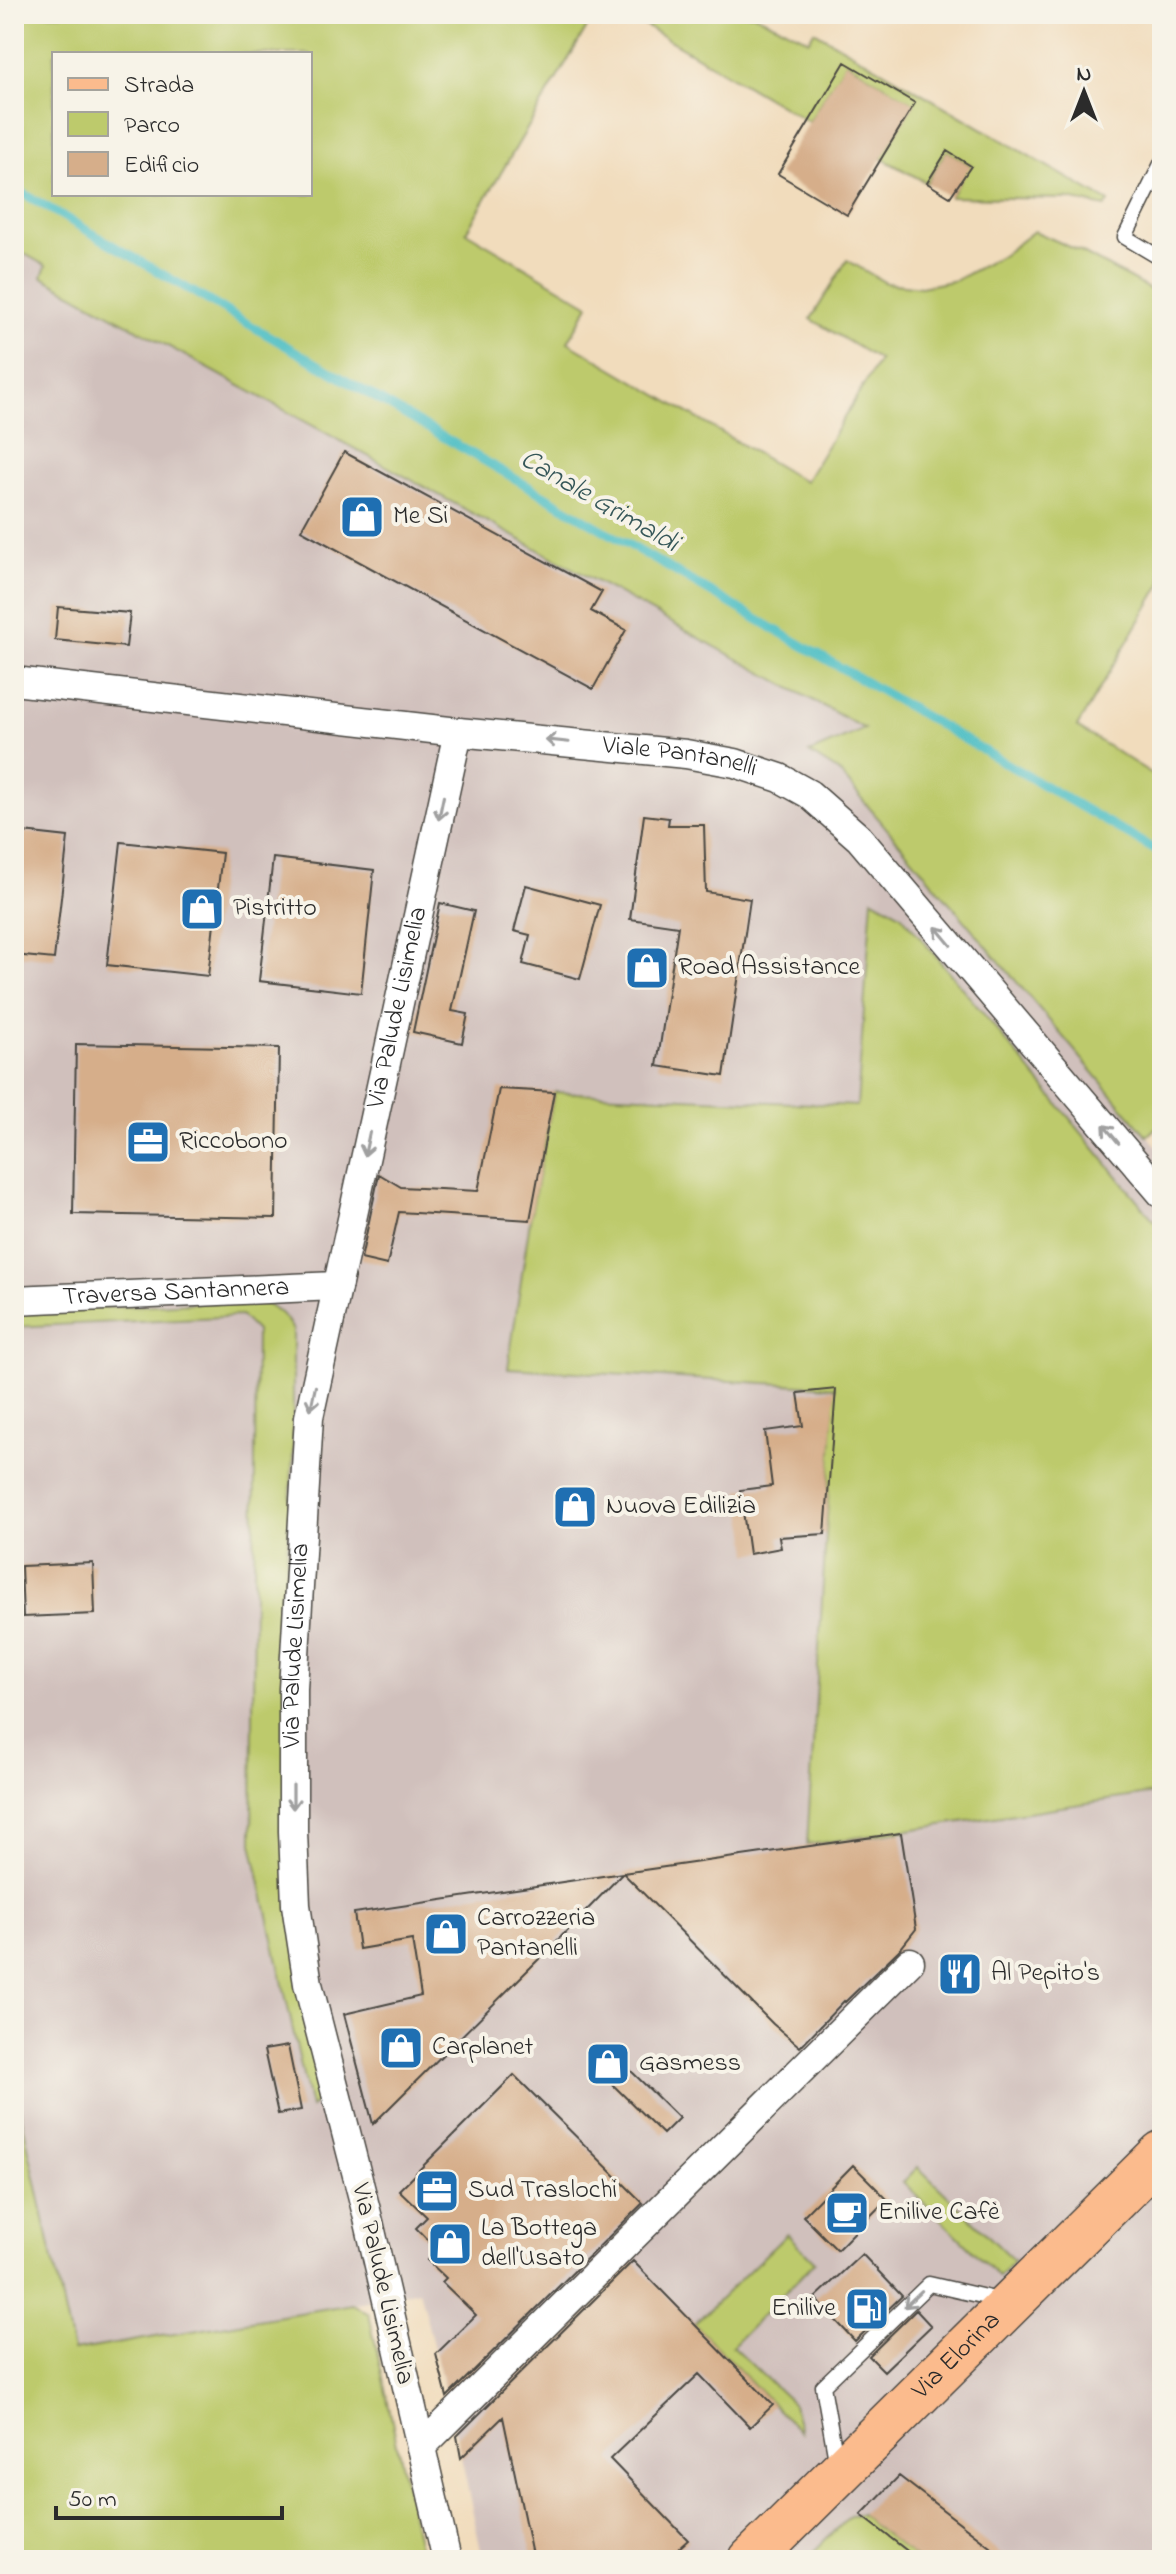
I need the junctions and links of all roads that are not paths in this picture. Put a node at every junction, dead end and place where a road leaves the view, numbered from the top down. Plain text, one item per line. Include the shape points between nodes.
1 (1162, 162) edge
2 (1162, 259) edge
3 (14, 681) edge
4 (458, 732) junction
5 (1162, 1194) edge
6 (336, 1286) junction
7 (14, 1300) edge
8 (910, 1962) dead end
9 (1162, 2153) edge
10 (1011, 2303) junction
11 (421, 2447) junction
12 (839, 2473) junction
13 (447, 2560) edge
14 (751, 2560) edge

1 - 2 lane via 1125,237
3 - 4 street, Viale Pantanelli
5 -> 4 street, Viale Pantanelli via 859,838 809,794 735,763 686,754
4 -> 6 street, Via Palude Lisimelia
6 - 7 street, Traversa Santannera
6 -> 11 street, Via Palude Lisimelia via 307,1447 293,1689 296,1905 308,1984
8 - 11 street
9 - 10 main road, Via Elorina
10 - 12 main road, Via Elorina
10 -> 12 lane via 929,2284 823,2386
11 - 13 street, Via Palude Lisimelia
12 - 14 main road, Via Elorina

